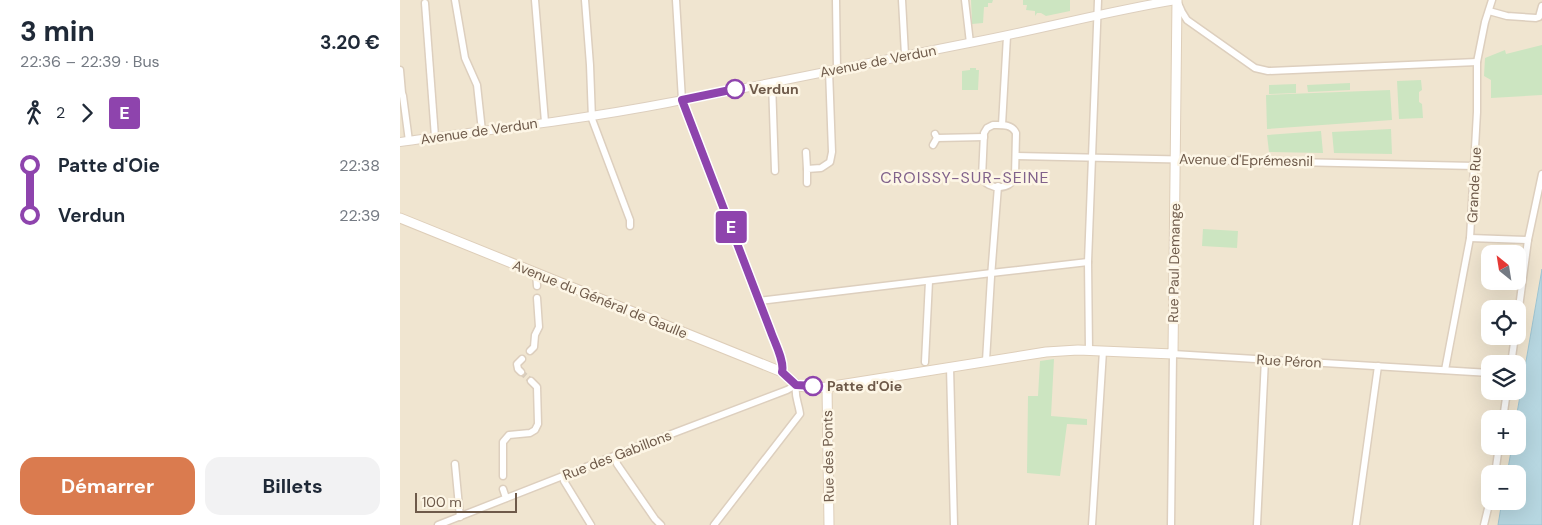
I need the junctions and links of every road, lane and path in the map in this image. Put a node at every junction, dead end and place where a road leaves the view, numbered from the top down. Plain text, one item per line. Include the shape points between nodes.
1 (455, 0) edge
2 (535, 0) edge
3 (585, 0) edge
4 (676, 0) edge
5 (836, 0) edge
6 (902, 0) edge
7 (965, 0) edge
8 (1098, 0) edge
9 (1177, 0) edge
10 (1492, 0) edge
11 (425, 3) dead end
12 (1542, 6) edge
13 (1489, 11) junction
14 (1098, 15) junction
15 (1006, 36) junction
16 (970, 43) junction
17 (905, 55) junction
18 (1477, 62) junction
19 (833, 69) junction
20 (400, 70) edge
21 (772, 82) junction
22 (682, 100) junction
23 (592, 116) junction
24 (545, 122) junction
25 (1002, 125) junction
26 (482, 131) junction
27 (435, 137) junction
28 (984, 137) junction
29 (409, 141) junction
30 (400, 142) edge
31 (933, 145) dead end
32 (806, 152) dead end
33 (1016, 156) junction
34 (1092, 158) junction
35 (1175, 159) junction
36 (1475, 166) junction
37 (807, 169) junction
38 (775, 171) dead end
39 (1542, 174) edge
40 (807, 183) dead end
41 (998, 186) junction
42 (400, 218) edge
43 (630, 226) dead end
44 (1470, 238) junction
45 (1528, 240) junction
46 (1088, 262) junction
47 (991, 272) junction
48 (536, 273) junction
49 (929, 280) junction
50 (537, 286) dead end
51 (537, 298) dead end
52 (1520, 300) edge
53 (759, 301) junction
54 (1089, 350) junction
55 (530, 351) dead end
56 (1103, 351) junction
57 (1173, 354) junction
58 (522, 359) dead end
59 (1265, 359) junction
60 (986, 361) junction
61 (925, 362) dead end
62 (1378, 366) junction
63 (950, 367) junction
64 (1445, 370) junction
65 (521, 372) dead end
66 (782, 372) junction
67 (1481, 372) edge
68 (531, 381) tunnel mouth
69 (796, 385) junction
70 (827, 387) junction
71 (616, 455) junction
72 (455, 464) dead end
73 (503, 476) dead end
74 (563, 476) junction
75 (504, 489) dead end
76 (506, 498) junction
77 (1488, 510) edge
78 (460, 517) junction
79 (438, 525) edge
80 (591, 525) edge
81 (661, 525) edge
82 (714, 525) edge
83 (829, 525) edge
84 (954, 525) edge
85 (1092, 525) edge
86 (1171, 525) edge
87 (1257, 525) edge
88 (1356, 525) edge
89 (1484, 525) edge

1 - 26 street via 465,58 477,85
2 - 24 street
3 - 23 street
4 - 22 street
5 - 19 street
6 - 17 street
7 - 16 street
8 - 14 street
9 - 14 street, Avenue de Verdun
9 - 18 street via 1187,20 1261,70
9 - 35 main road, Rue Paul Demange
10 - 13 street, Grande Rue
11 - 27 street
12 - 13 street via 1536,18
13 - 18 street, Grande Rue
14 - 15 street, Avenue de Verdun
14 - 34 street
15 - 16 street, Avenue de Verdun
15 - 25 street
16 - 17 street, Avenue de Verdun
17 - 19 street, Avenue de Verdun
18 - 36 street, Grande Rue
19 - 21 street, Avenue de Verdun
19 - 37 street via 830,162 821,168
20 - 29 street
21 - 22 street, Avenue de Verdun
21 - 38 street
22 - 23 street, Avenue de Verdun
22 - 53 street
23 - 24 street, Avenue de Verdun
23 - 43 street
24 - 26 street, Avenue de Verdun
25 - 28 street via 988,127
25 - 33 street via 1015,130
26 - 27 street, Avenue de Verdun
27 - 29 street, Avenue de Verdun
28 - 31 street via 936,136
28 - 41 street via 982,179 988,185
29 - 30 street, Avenue de Verdun
32 - 37 street
33 - 34 street, Avenue d'Eprémesnil
33 - 41 street via 1015,178 1007,186
34 - 35 street, Avenue d'Eprémesnil
34 - 46 street
35 - 36 street, Avenue d'Eprémesnil
35 - 57 main road, Rue Paul Demange
36 - 44 street, Grande Rue
37 - 40 street
39 - 45 street
41 - 47 street
42 - 48 main road, Avenue du Général de Gaulle
44 - 45 street
44 - 64 street, Grande Rue
45 - 52 street
46 - 47 street
46 - 54 street
47 - 49 street
47 - 60 street
48 - 50 street
48 - 66 main road, Avenue du Général de Gaulle
49 - 53 street
49 - 61 street
51 - 55 street via 539,327
53 - 66 street via 782,362
54 - 56 main road, Rue Péron
54 - 60 main road, Rue Péron via 1046,352
56 - 57 main road, Rue Péron
56 - 85 street
57 - 59 street, Rue Péron
57 - 86 street, Rue Paul Demange
58 - 65 street via 517,364
59 - 62 street, Rue Péron
59 - 87 street
60 - 63 main road, Rue Péron
62 - 64 street, Rue Péron
62 - 88 street
63 - 70 main road, Rue Péron
63 - 84 street
64 - 67 street, Rue Péron
66 - 69 main road, Avenue du Général de Gaulle
68 - 73 street via 537,387 538,424 530,433 509,434 503,442
69 - 70 main road, Rue Péron
69 - 71 street, Rue des Gabillons
69 - 82 street via 800,414
70 - 83 main road, Rue des Ponts
71 - 74 street, Rue des Gabillons
71 - 81 street via 617,464
72 - 78 street
74 - 76 street, Rue des Gabillons
74 - 80 street
75 - 76 street
76 - 78 street, Rue des Gabillons
77 - 89 street
78 - 79 street, Rue des Gabillons

